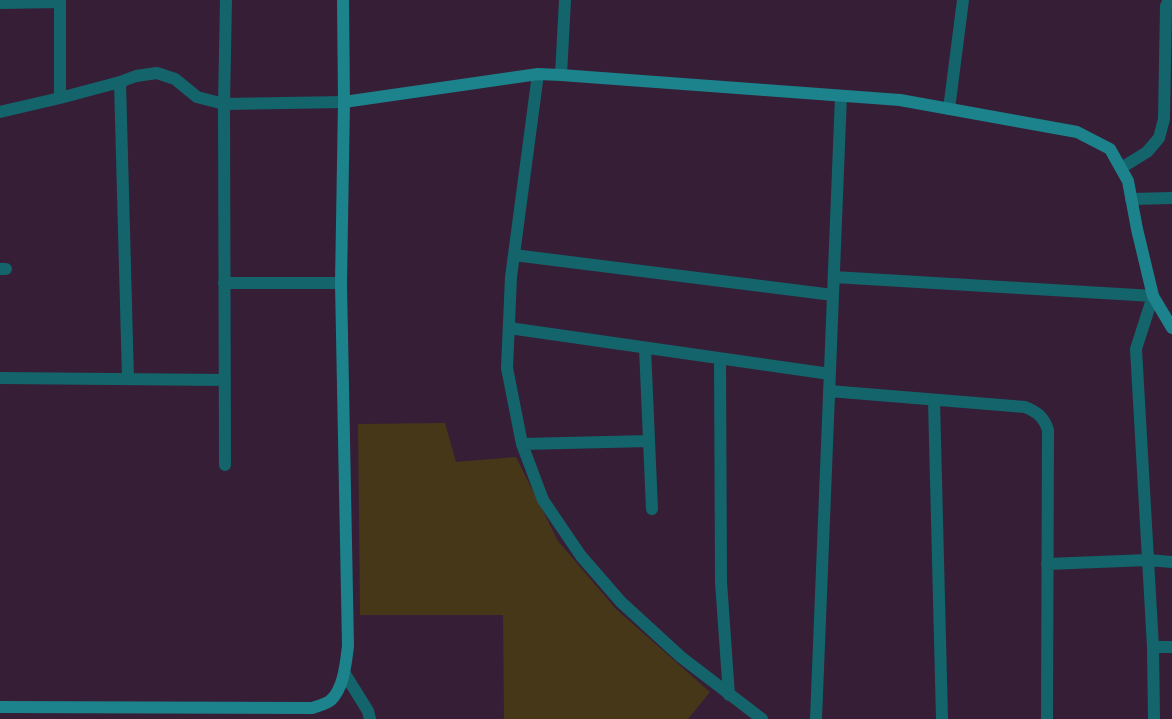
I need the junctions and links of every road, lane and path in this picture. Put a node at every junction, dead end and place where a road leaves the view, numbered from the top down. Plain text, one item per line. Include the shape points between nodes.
1 (226, 0) edge
2 (343, 0) edge
3 (565, 0) edge
4 (963, 0) edge
5 (1169, 0) edge
6 (60, 1) edge
7 (0, 3) edge
8 (538, 74) junction
9 (561, 74) junction
10 (120, 82) junction
11 (841, 96) junction
12 (60, 98) junction
13 (344, 102) junction
14 (224, 104) junction
15 (949, 109) junction
16 (0, 112) edge
17 (1121, 168) junction
18 (1172, 198) edge
19 (1131, 199) junction
20 (514, 255) junction
21 (834, 277) junction
22 (224, 283) junction
23 (341, 283) junction
24 (833, 295) junction
25 (1153, 296) junction
26 (509, 328) junction
27 (1172, 328) edge
28 (645, 348) junction
29 (720, 359) junction
30 (830, 374) junction
31 (0, 378) edge
32 (128, 379) junction
33 (224, 380) junction
34 (829, 391) junction
35 (934, 400) junction
36 (649, 441) junction
37 (522, 444) junction
38 (225, 465) dead end
39 (652, 510) dead end
40 (1148, 560) junction
41 (1172, 562) edge
42 (1047, 564) junction
43 (1153, 647) junction
44 (1172, 647) edge
45 (345, 674) junction
46 (729, 695) junction
47 (0, 707) edge
48 (370, 719) edge
49 (762, 719) edge
50 (816, 719) edge
51 (942, 719) edge
52 (1047, 719) edge
53 (1154, 719) edge

1 - 14 street
2 - 13 street
3 - 9 street
4 - 15 street
5 - 17 street via 1166,6 1164,119 1159,138 1147,152
6 - 7 street
6 - 12 street
8 - 9 street
8 - 13 street
8 - 20 street
9 - 11 street
10 - 12 street
10 - 14 street via 157,73 175,79 197,97
10 - 32 street
11 - 15 street via 900,100
11 - 21 street
12 - 16 street
13 - 14 street
13 - 23 street
14 - 22 street
15 - 17 street via 1077,132 1110,149
17 - 19 street via 1128,181
18 - 19 street
19 - 25 street
20 - 24 street
20 - 26 street
21 - 24 street
21 - 25 street
22 - 23 street
22 - 33 street
23 - 45 street via 348,646
24 - 30 street
25 - 27 street
25 - 40 street via 1136,349
26 - 28 street
26 - 37 street via 507,368
28 - 29 street
28 - 36 street
29 - 30 street
29 - 46 street via 720,582
30 - 34 street
31 - 32 street
32 - 33 street
33 - 38 street
34 - 35 street
34 - 50 street
35 - 42 street via 1025,407 1037,412 1045,422 1048,430
35 - 51 street
36 - 37 street
36 - 39 street
37 - 46 street via 543,500 580,556 621,602 681,658
40 - 41 street
40 - 42 street
40 - 43 street
42 - 52 street
43 - 44 street
43 - 53 street
45 - 47 street via 331,700 312,708
45 - 48 street
46 - 49 street

